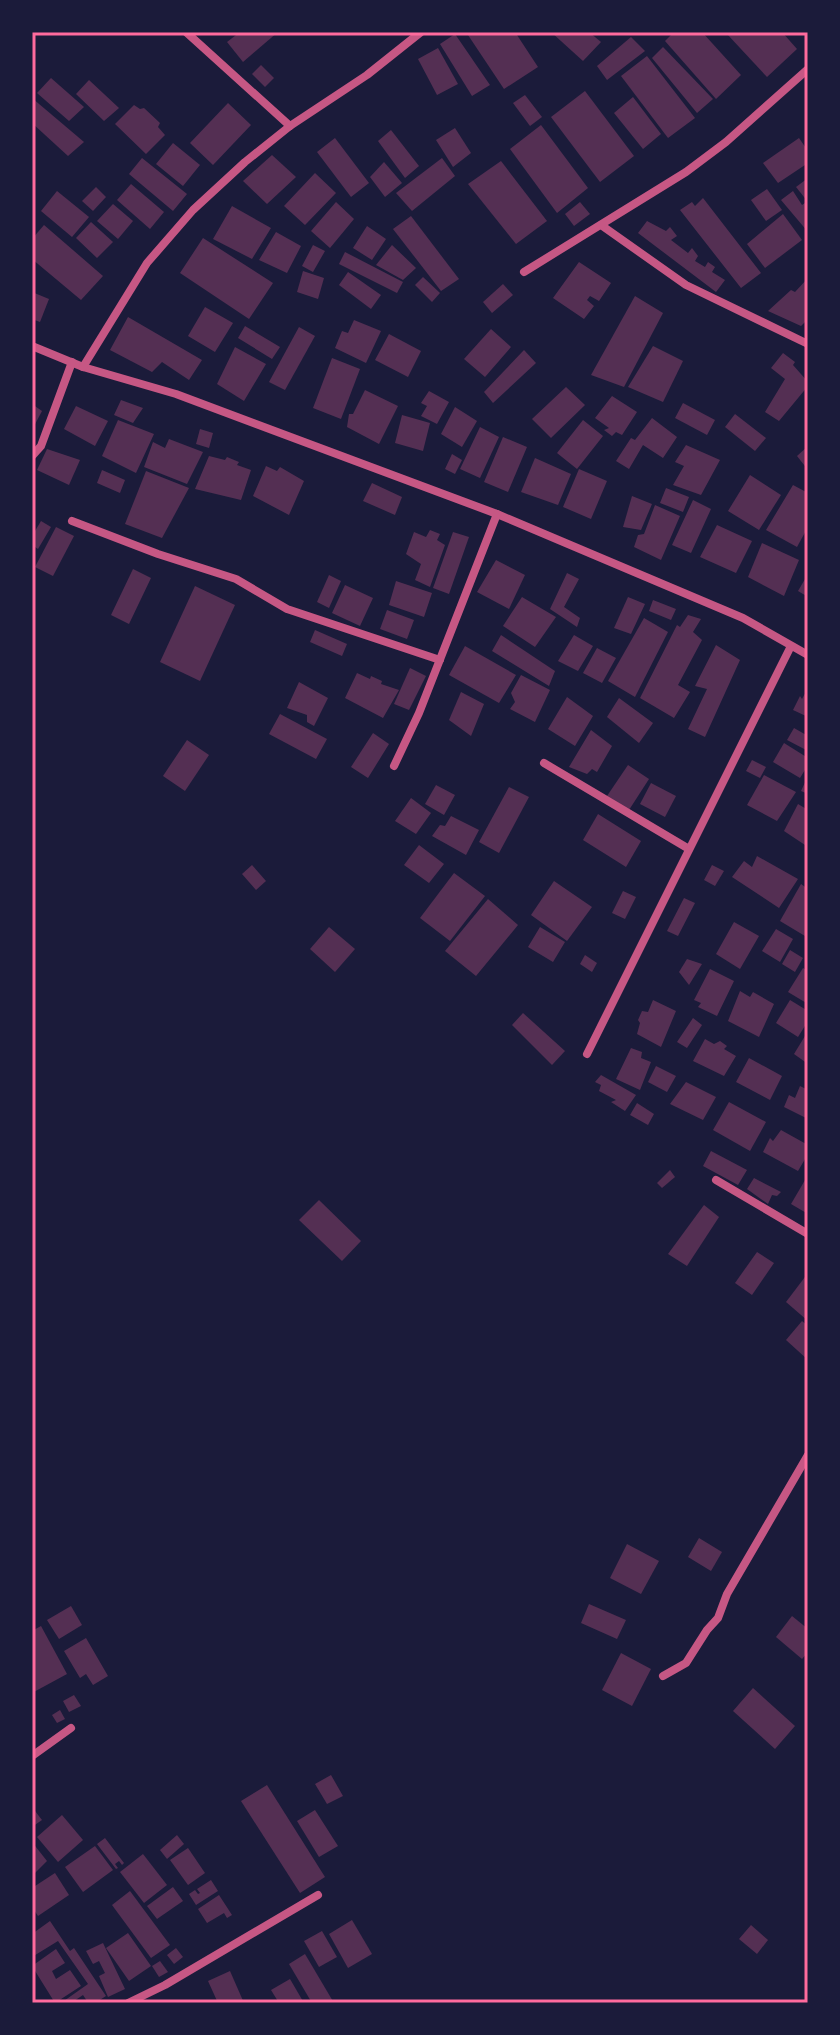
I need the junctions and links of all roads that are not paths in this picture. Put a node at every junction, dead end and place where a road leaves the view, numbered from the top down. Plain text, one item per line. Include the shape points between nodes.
1 (186, 32) edge
2 (421, 32) edge
3 (808, 69) edge
4 (290, 126) junction
5 (601, 225) junction
6 (524, 272) dead end
7 (808, 344) edge
8 (32, 346) edge
9 (72, 362) junction
10 (83, 367) junction
11 (32, 456) edge
12 (497, 514) junction
13 (72, 521) dead end
14 (791, 646) junction
15 (808, 655) edge
16 (440, 660) junction
17 (544, 763) dead end
18 (394, 766) dead end
19 (689, 849) junction
20 (587, 1054) dead end
21 (716, 1180) dead end
22 (808, 1234) edge
23 (808, 1455) edge
24 (663, 1676) dead end
25 (71, 1728) dead end
26 (32, 1756) edge
27 (318, 1895) dead end
28 (128, 2003) edge

1 - 4 street
2 - 4 street
3 - 5 street via 726,142
4 - 10 street via 193,210 159,248
5 - 6 street
5 - 7 street via 686,285
8 - 9 street
9 - 10 street
9 - 11 street via 41,446
10 - 12 street via 176,394
12 - 14 street via 743,618
12 - 16 street
13 - 16 street via 236,579 287,609
14 - 15 street
14 - 19 street
16 - 18 street
17 - 19 street
19 - 20 street
21 - 22 street
23 - 24 street via 718,1618 686,1663
25 - 26 street
27 - 28 street

